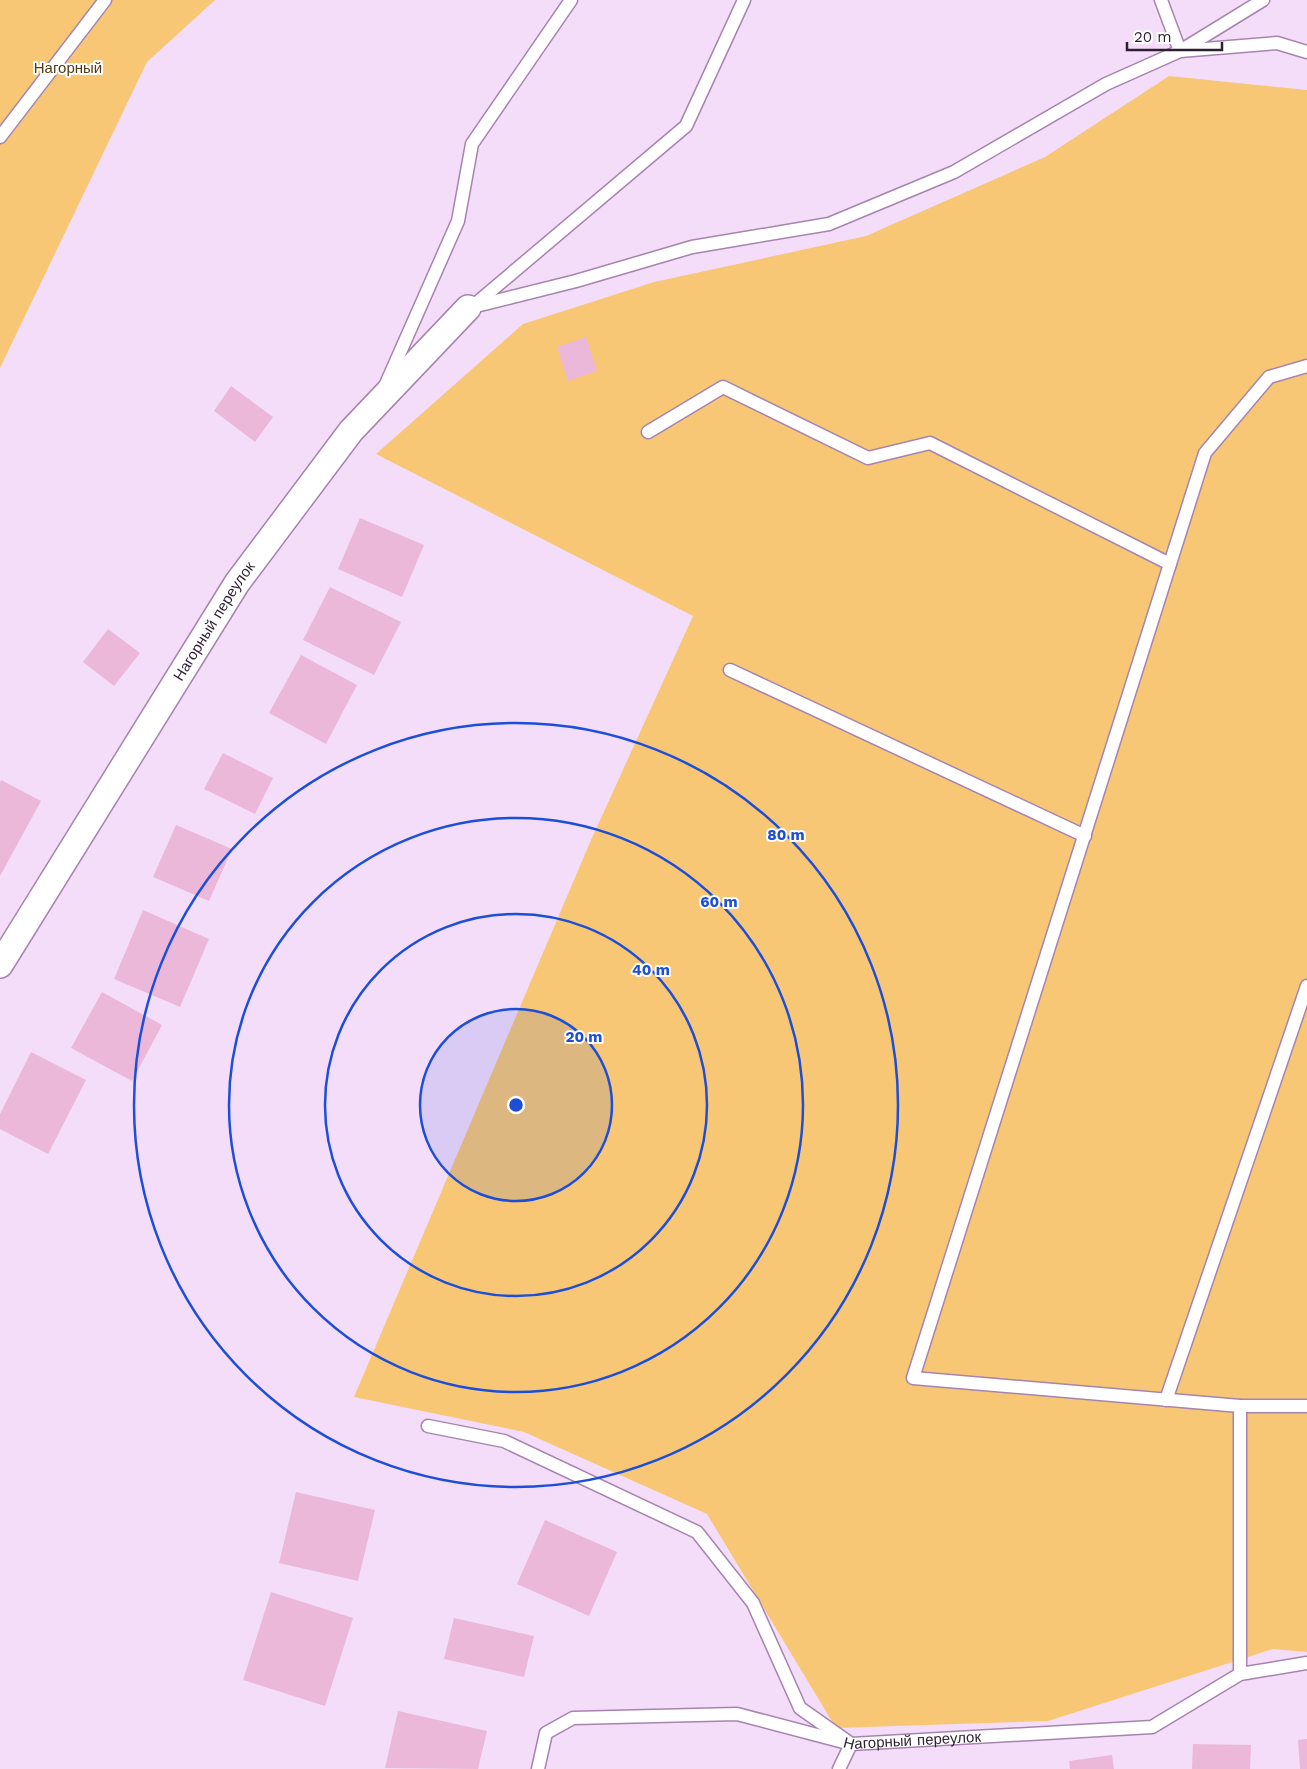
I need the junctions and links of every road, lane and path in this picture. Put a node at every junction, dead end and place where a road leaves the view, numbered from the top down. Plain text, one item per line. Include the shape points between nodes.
1 (105, 0) edge
2 (571, 0) edge
3 (744, 0) edge
4 (1161, 0) edge
5 (1264, 0) edge
6 (1180, 51) junction
7 (1307, 52) edge
8 (0, 137) edge
9 (466, 311) junction
10 (1307, 366) edge
11 (385, 386) dead end
12 (648, 432) dead end
13 (1170, 564) junction
14 (730, 670) dead end
15 (1085, 836) junction
16 (0, 965) edge
17 (1307, 986) edge
18 (1166, 1400) junction
19 (1240, 1406) junction
20 (1307, 1406) edge
21 (428, 1426) dead end
22 (1307, 1663) edge
23 (1240, 1674) junction
24 (851, 1744) junction
25 (538, 1769) edge
26 (838, 1769) edge

1 - 8 lane
2 - 11 lane via 472,144 458,220
3 - 9 lane via 686,126
4 - 6 lane
5 - 6 lane
6 - 7 lane via 1277,43
6 - 9 lane via 1106,84 954,172 829,224 692,248
9 - 16 street, Нагорный переулок via 352,431 238,583
10 - 13 lane via 1269,377 1205,454
12 - 13 lane via 723,387 868,458 930,443
13 - 15 lane
14 - 15 lane
15 - 18 lane via 913,1378
17 - 18 lane
18 - 19 lane
19 - 20 lane
19 - 23 lane
21 - 24 lane via 504,1441 697,1532 753,1603 800,1708
22 - 23 lane, Нагорный переулок
23 - 24 lane, Нагорный переулок via 1152,1727
24 - 25 lane, Нагорный переулок via 737,1714 573,1718 546,1733
24 - 26 lane

